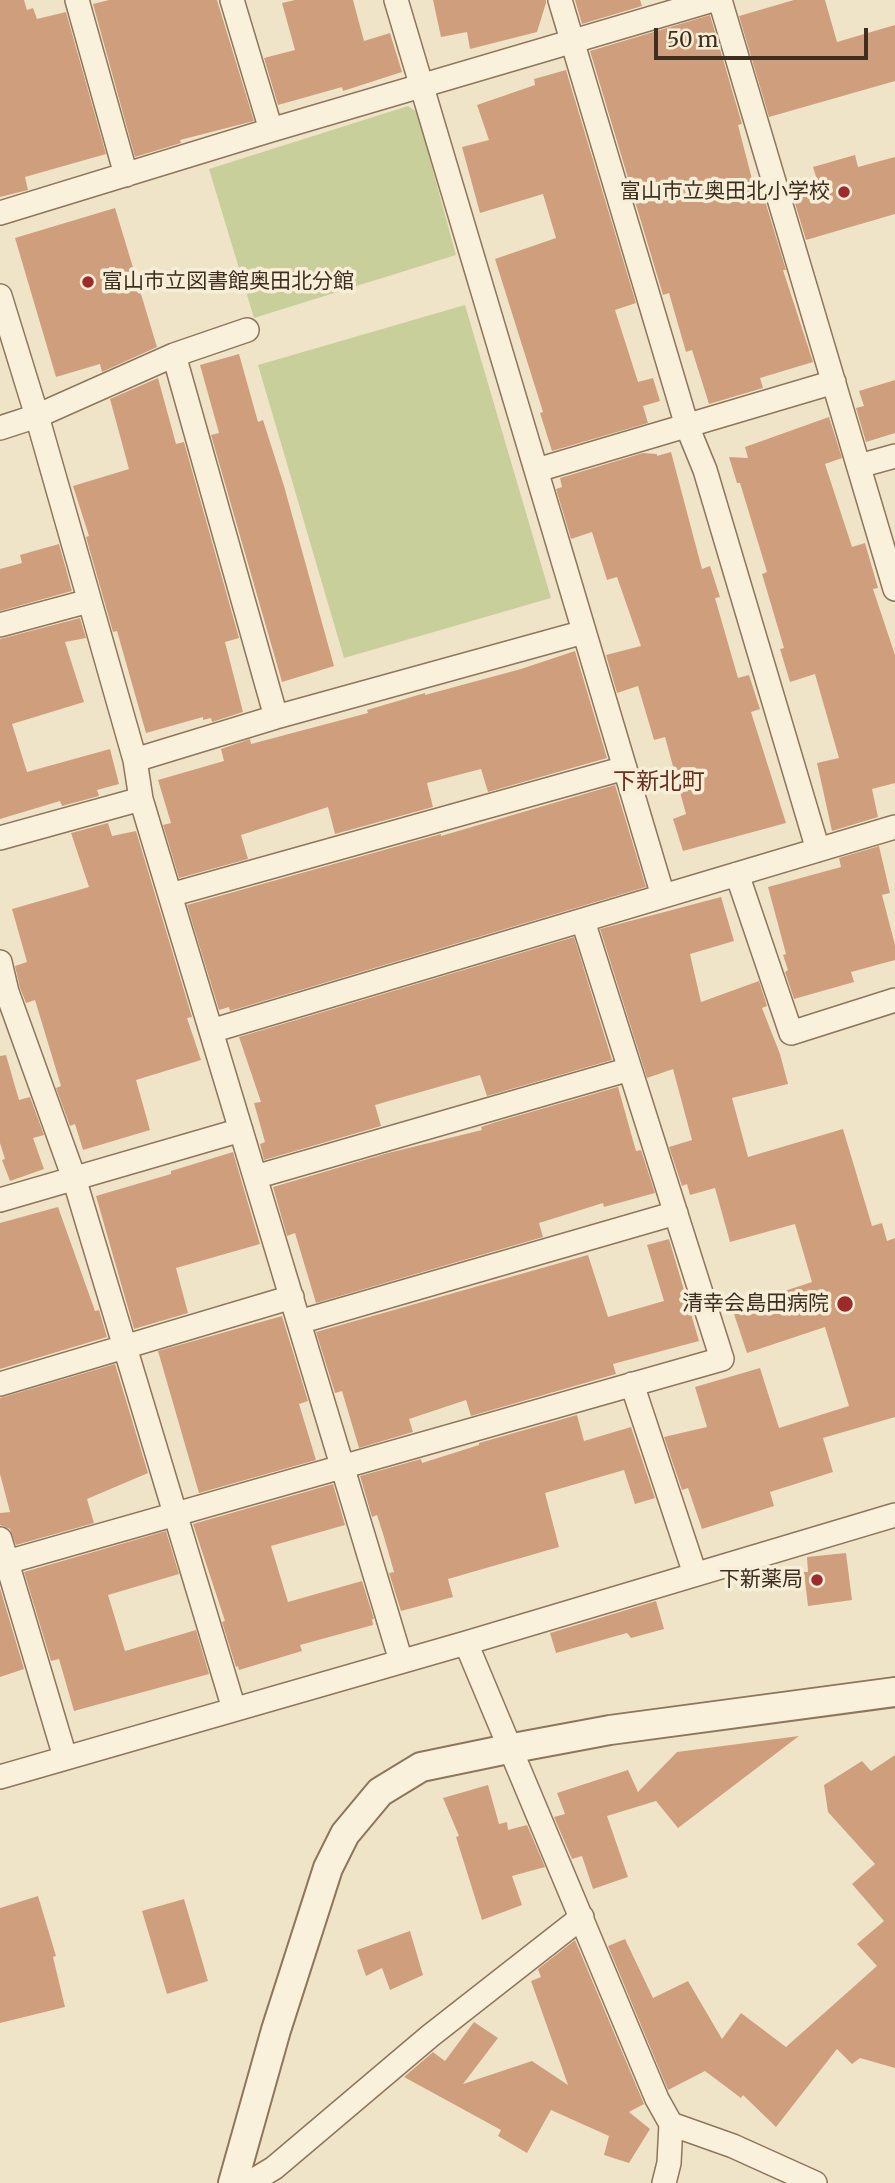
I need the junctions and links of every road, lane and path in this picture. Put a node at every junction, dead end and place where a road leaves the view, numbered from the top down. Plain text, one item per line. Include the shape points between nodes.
1 (77, 0) edge
2 (232, 0) edge
3 (396, 0) edge
4 (559, 0) edge
5 (713, 0) edge
6 (720, 0) edge
7 (572, 42) junction
8 (422, 87) junction
9 (271, 130) junction
10 (126, 175) junction
11 (0, 213) edge
12 (0, 296) edge
13 (247, 330) dead end
14 (174, 355) junction
15 (834, 382) junction
16 (37, 415) junction
17 (687, 426) junction
18 (0, 428) edge
19 (895, 456) edge
20 (859, 466) junction
21 (537, 470) junction
22 (895, 589) edge
23 (89, 601) junction
24 (0, 625) edge
25 (584, 632) junction
26 (276, 716) junction
27 (135, 760) junction
28 (625, 768) junction
29 (141, 799) junction
30 (895, 827) edge
31 (0, 838) edge
32 (818, 850) junction
33 (737, 874) junction
34 (170, 895) junction
35 (663, 897) junction
36 (583, 921) junction
37 (0, 962) edge
38 (3, 993) edge
39 (895, 1000) edge
40 (211, 1031) junction
41 (630, 1069) junction
42 (241, 1130) junction
43 (255, 1177) junction
44 (74, 1178) junction
45 (0, 1200) edge
46 (676, 1213) junction
47 (292, 1297) junction
48 (299, 1322) junction
49 (125, 1347) junction
50 (0, 1384) edge
51 (632, 1384) junction
52 (343, 1466) junction
53 (175, 1514) junction
54 (895, 1515) edge
55 (0, 1539) edge
56 (4, 1563) edge
57 (695, 1574) junction
58 (466, 1643) junction
59 (401, 1661) junction
60 (895, 1692) edge
61 (234, 1709) junction
62 (508, 1749) junction
63 (65, 1757) junction
64 (0, 1777) edge
65 (582, 1917) junction
66 (671, 2124) junction
67 (233, 2183) edge
68 (249, 2183) edge
69 (664, 2183) edge
70 (815, 2183) edge

1 - 10 street
2 - 9 street
3 - 8 street
4 - 7 street
5 - 7 street
6 - 15 street
7 - 8 street
7 - 17 street
8 - 9 street
8 - 21 street
9 - 10 street
10 - 11 street
12 - 16 street
13 - 14 street
14 - 16 street
14 - 26 street
15 - 17 street
15 - 20 street
16 - 18 street
16 - 23 street
17 - 21 street
17 - 32 street via 705,470
19 - 20 street
20 - 22 street
21 - 25 street
23 - 24 street
23 - 27 street
25 - 26 street
25 - 28 street
26 - 27 street
27 - 29 street
28 - 34 street
28 - 35 street
29 - 31 street
29 - 34 street
30 - 32 street
32 - 33 street
33 - 35 street
33 - 39 street via 790,1033
34 - 40 street
35 - 36 street
36 - 40 street
36 - 41 street
37 - 38 street
38 - 44 street
40 - 42 street
41 - 43 street
41 - 46 street
42 - 43 street
42 - 44 street
43 - 47 street
44 - 45 street
44 - 49 street
46 - 48 street
46 - 51 street via 722,1359
47 - 48 street
47 - 49 street
48 - 52 street
49 - 50 street
49 - 53 street
51 - 52 street
51 - 57 street
52 - 53 street
52 - 59 street
53 - 56 street
53 - 61 street
54 - 57 street
55 - 56 street
56 - 63 street
57 - 58 street
58 - 59 street
58 - 62 street
59 - 61 street
60 - 62 street via 622,1728
61 - 63 street
62 - 65 street
62 - 67 street via 421,1768 380,1792 345,1834 328,1868 276,2030
63 - 64 street
65 - 66 street
65 - 68 street via 430,2036 274,2168
66 - 69 street
66 - 70 street

